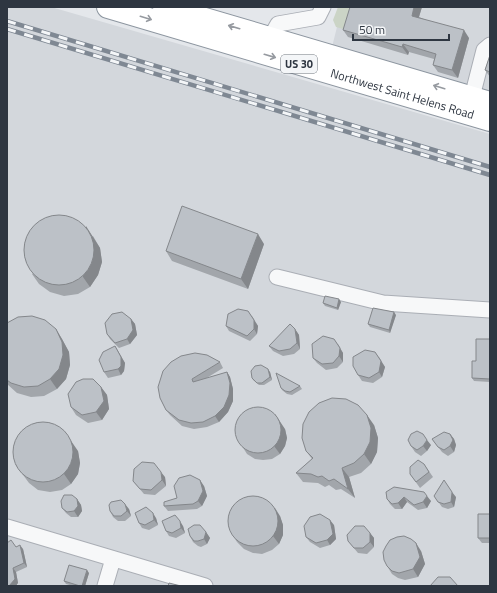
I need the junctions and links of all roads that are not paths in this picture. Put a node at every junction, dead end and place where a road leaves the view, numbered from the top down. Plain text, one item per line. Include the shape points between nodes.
1 (108, 7) edge
2 (164, 7) edge
3 (322, 7) edge
4 (270, 38) junction
5 (490, 45) edge
6 (481, 100) edge
7 (490, 120) edge
8 (277, 277) dead end
9 (490, 310) edge
10 (7, 527) edge
11 (113, 559) junction
12 (105, 586) edge
13 (205, 586) edge

1 -> 7 highway, Northwest Saint Helens Road / US 30
4 -> 2 highway, Northwest Saint Helens Road / US 30
3 - 4 lane via 318,17 278,24
6 -> 4 highway, Northwest Saint Helens Road / US 30
5 - 6 lane via 484,50
8 - 9 lane via 383,303
10 - 11 lane
11 - 12 lane
11 - 13 lane

